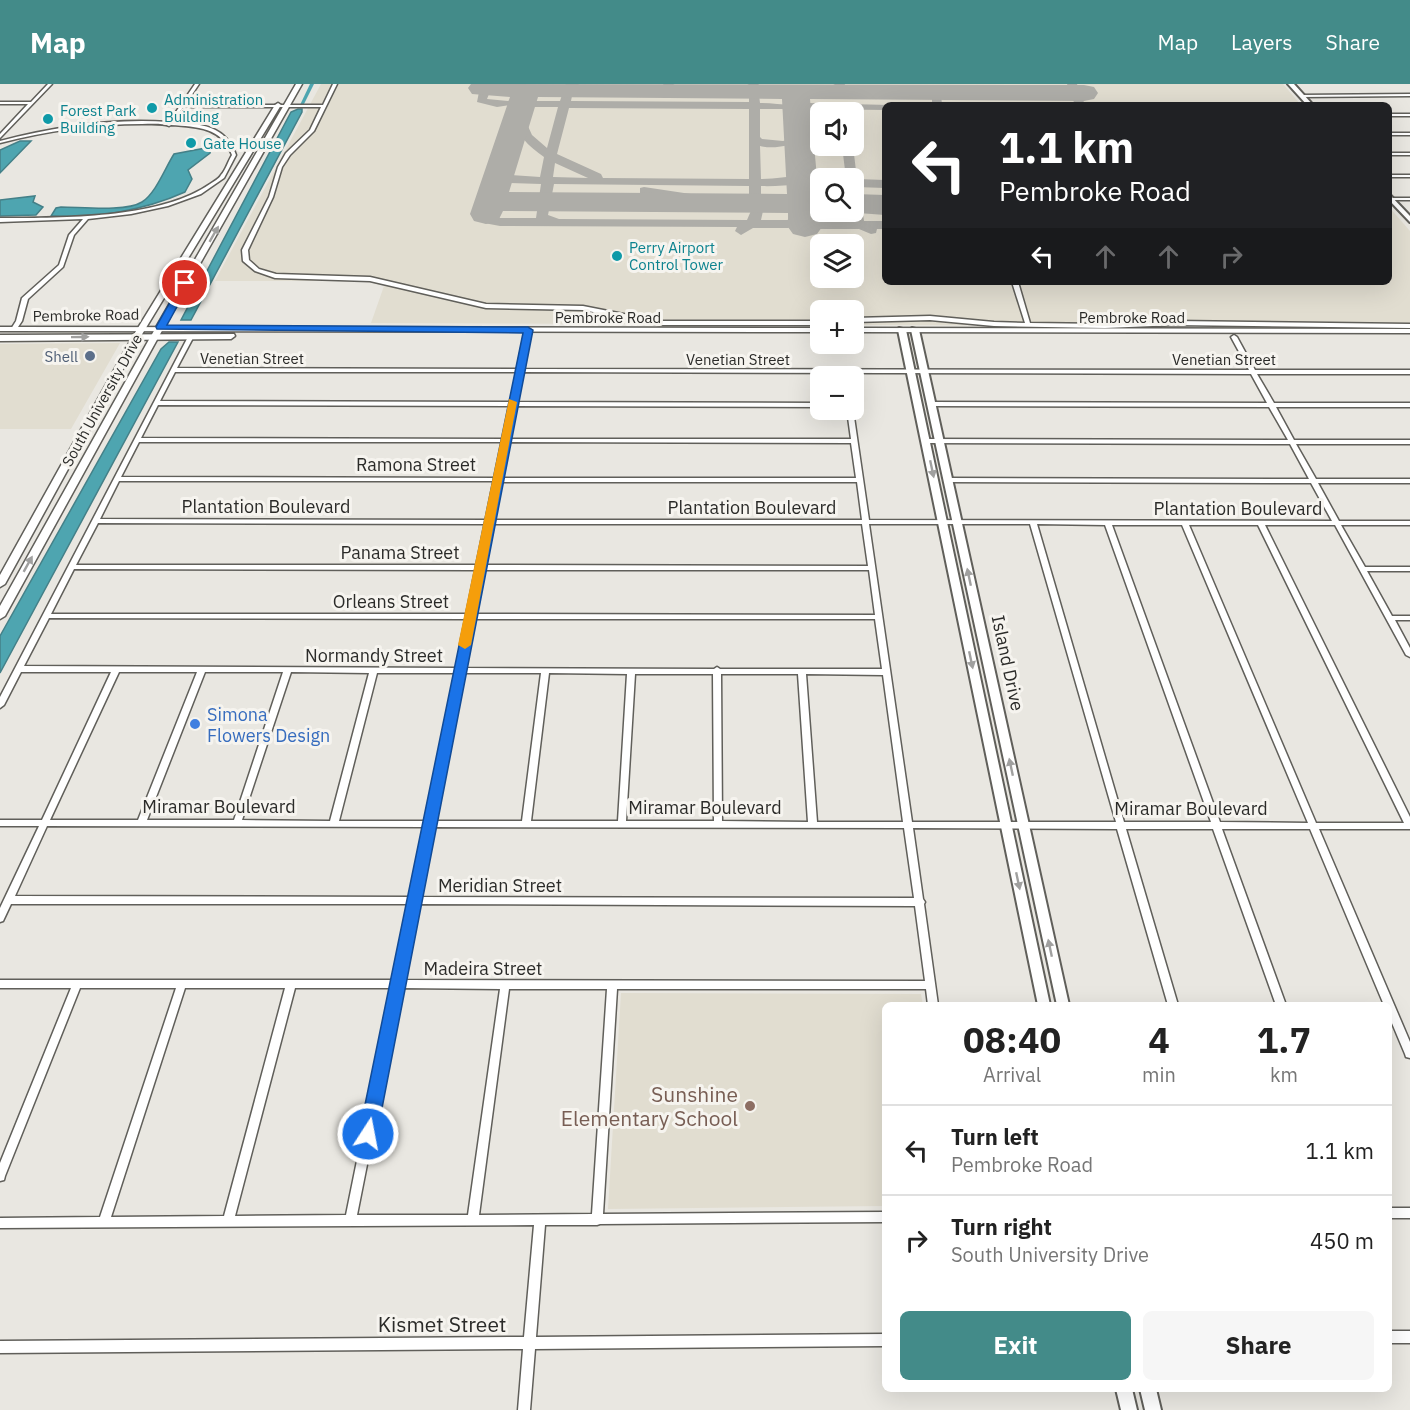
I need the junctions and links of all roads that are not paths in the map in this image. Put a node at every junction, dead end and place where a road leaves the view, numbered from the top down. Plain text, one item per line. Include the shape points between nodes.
1 (50, 84) edge
2 (197, 84) edge
3 (290, 84) edge
4 (300, 84) edge
5 (335, 84) edge
6 (1291, 84) edge
7 (1410, 95) edge
8 (1302, 96) junction
9 (1307, 102) edge
10 (0, 103) edge
11 (32, 103) junction
12 (182, 106) junction
13 (283, 106) junction
14 (324, 106) junction
15 (1392, 115) edge
16 (1410, 115) edge
17 (169, 125) junction
18 (5, 132) junction
19 (1392, 134) edge
20 (1410, 134) edge
21 (15, 137) junction
22 (0, 141) edge
23 (1392, 154) edge
24 (1410, 154) edge
25 (1392, 176) edge
26 (1410, 176) edge
27 (1392, 198) edge
28 (1410, 199) edge
29 (1392, 200) edge
30 (86, 219) junction
31 (0, 220) edge
32 (1410, 220) edge
33 (1016, 285) edge
34 (899, 318) junction
35 (912, 318) junction
36 (864, 320) edge
37 (810, 323) edge
38 (1028, 325) junction
39 (1410, 326) edge
40 (161, 327) junction
41 (0, 329) edge
42 (14, 329) junction
43 (810, 330) edge
44 (864, 331) edge
45 (1410, 331) edge
46 (140, 332) junction
47 (527, 333) junction
48 (903, 333) junction
49 (916, 333) junction
50 (1309, 334) junction
51 (864, 335) edge
52 (155, 336) junction
53 (191, 336) junction
54 (810, 336) edge
55 (1410, 337) edge
56 (0, 338) edge
57 (1234, 338) junction
58 (175, 370) junction
59 (518, 370) junction
60 (911, 370) junction
61 (924, 370) junction
62 (1252, 371) junction
63 (1410, 372) edge
64 (864, 373) edge
65 (810, 374) edge
66 (156, 403) junction
67 (512, 404) junction
68 (931, 404) junction
69 (810, 405) edge
70 (1271, 405) junction
71 (1410, 405) edge
72 (851, 420) edge
73 (84, 431) junction
74 (137, 440) junction
75 (504, 440) junction
76 (854, 441) junction
77 (926, 441) junction
78 (939, 441) junction
79 (1290, 441) junction
80 (1410, 442) edge
81 (117, 479) junction
82 (497, 479) junction
83 (859, 480) junction
84 (947, 480) junction
85 (1314, 481) junction
86 (1410, 481) edge
87 (71, 488) junction
88 (95, 521) junction
89 (489, 522) junction
90 (866, 522) junction
91 (943, 523) junction
92 (957, 523) junction
93 (1033, 523) junction
94 (1108, 523) junction
95 (1185, 523) junction
96 (1261, 523) junction
97 (1336, 523) junction
98 (1410, 523) edge
99 (72, 567) junction
100 (479, 567) junction
101 (873, 567) junction
102 (1362, 569) junction
103 (1410, 569) edge
104 (0, 584) edge
105 (0, 616) edge
106 (46, 616) junction
107 (470, 616) junction
108 (879, 617) junction
109 (1390, 618) junction
110 (1410, 618) edge
111 (1410, 655) edge
112 (19, 669) junction
113 (116, 670) junction
114 (202, 670) junction
115 (288, 670) junction
116 (374, 670) junction
117 (459, 670) junction
118 (717, 670) junction
119 (545, 671) junction
120 (631, 671) junction
121 (802, 671) junction
122 (887, 672) junction
123 (0, 705) edge
124 (142, 822) junction
125 (0, 823) edge
126 (45, 823) junction
127 (237, 823) junction
128 (334, 823) junction
129 (526, 823) junction
130 (622, 823) junction
131 (429, 824) junction
132 (718, 824) junction
133 (813, 824) junction
134 (909, 824) junction
135 (1005, 824) junction
136 (1023, 824) junction
137 (1120, 824) junction
138 (1217, 825) junction
139 (1313, 825) junction
140 (1410, 826) edge
141 (8, 900) junction
142 (414, 902) junction
143 (920, 902) junction
144 (0, 918) edge
145 (0, 984) edge
146 (77, 984) junction
147 (182, 984) junction
148 (397, 984) junction
149 (291, 985) junction
150 (505, 985) junction
151 (612, 985) junction
152 (930, 985) junction
153 (933, 1002) edge
154 (1043, 1002) edge
155 (1062, 1002) edge
156 (1172, 1002) edge
157 (1280, 1002) edge
158 (1388, 1002) edge
159 (1392, 1012) edge
160 (1410, 1054) edge
161 (0, 1176) edge
162 (1392, 1213) edge
163 (1410, 1213) edge
164 (882, 1217) edge
165 (351, 1220) junction
166 (473, 1220) junction
167 (540, 1220) junction
168 (597, 1220) junction
169 (228, 1221) junction
170 (104, 1222) junction
171 (0, 1223) edge
172 (1392, 1337) edge
173 (1410, 1337) edge
174 (882, 1340) edge
175 (529, 1343) junction
176 (0, 1347) edge
177 (1125, 1392) edge
178 (1149, 1392) edge
179 (524, 1410) edge
180 (1129, 1410) edge
181 (1153, 1410) edge

1 - 11 street
2 - 12 street
3 - 13 main road, South University Drive
4 - 13 main road, South University Drive
5 - 14 street
6 - 8 street
7 - 8 street
8 - 9 street
10 - 11 street
11 - 18 street
12 - 13 street
12 - 17 street
13 - 14 street
40 -> 13 main road, South University Drive
13 - 46 main road, South University Drive
14 - 37 street via 312,131 288,154 276,176 272,197 245,250 244,258 254,268 280,276 376,280 486,306 591,309 659,323
15 - 16 street
17 - 21 street via 86,127
17 - 30 street via 217,133 228,142 234,156 229,169 208,187 159,207
18 - 21 street
18 - 22 street
19 - 20 street
21 - 22 street
23 - 24 street
25 - 26 street
27 - 28 street
29 - 32 street
30 - 31 street
30 - 42 street via 72,235 61,266 25,298
33 - 38 street
34 - 35 street
34 - 36 street
34 - 48 street
35 - 38 street
35 - 49 street
38 - 39 street
40 - 46 main road, Pembroke Road
40 - 47 main road, Pembroke Road
40 - 52 main road, South University Drive
41 - 42 main road, Pembroke Road
42 - 46 main road, Pembroke Road
43 - 47 main road, Pembroke Road
44 - 48 main road, Pembroke Road
45 - 50 main road
46 - 52 main road, Pembroke Road
56 -> 46 main road, Pembroke Road
46 - 73 main road, South University Drive
47 - 53 main road, Pembroke Road
47 - 54 main road, Pembroke Road
47 - 59 street
48 - 49 main road, Pembroke Road
48 - 51 main road, Pembroke Road
48 - 60 street, Island Drive
49 - 50 main road, Pembroke Road
49 - 57 main road, Pembroke Road
49 - 61 street, Island Drive
50 - 55 main road, Pembroke Road
50 - 57 main road, Pembroke Road
52 - 53 main road, Pembroke Road
52 - 87 main road, South University Drive
53 - 58 street
57 - 62 street
58 - 59 street, Venetian Street
58 - 66 street
59 - 65 street, Venetian Street
59 - 67 street
60 - 61 street, Venetian Street
60 - 64 street, Venetian Street
60 - 77 street, Island Drive
61 - 62 street, Venetian Street
61 - 68 street, Island Drive
62 - 63 street, Venetian Street
62 - 70 street
66 - 67 street
66 - 74 street
67 - 69 street
67 - 75 street
68 - 70 street
68 - 78 street, Island Drive
70 - 71 street
70 - 79 street
72 - 76 street
73 - 87 main road via 86,436 64,483
73 - 104 main road, South University Drive
74 - 75 street
74 - 81 street
75 - 76 street
75 - 82 street
76 - 83 street
77 - 78 street
77 -> 91 street, Island Drive
78 - 79 street
78 - 84 street, Island Drive
79 - 80 street
79 - 85 street
81 - 82 street, Ramona Street
81 - 88 street
82 - 83 street, Ramona Street
82 - 89 street
83 - 90 street
84 - 85 street
84 - 92 street, Island Drive
85 - 86 street
85 - 97 street
105 -> 87 main road, South University Drive
88 - 89 street, Plantation Boulevard
88 - 99 street
89 - 90 street, Plantation Boulevard
89 - 100 street
90 - 91 street, Plantation Boulevard
90 - 101 street
91 - 92 street, Plantation Boulevard
91 -> 135 street, Island Drive
92 - 93 street, Plantation Boulevard
136 -> 92 street, Island Drive
93 - 94 street, Plantation Boulevard
93 - 137 street
94 - 95 street, Plantation Boulevard
94 - 138 street
95 - 96 street, Plantation Boulevard
95 - 139 street
96 - 97 street, Plantation Boulevard
96 - 140 street
97 - 98 street, Plantation Boulevard
97 - 102 street
99 - 100 street, Panama Street
99 - 106 street
100 - 101 street, Panama Street
100 - 107 street
101 - 108 street
102 - 103 street
102 - 109 street
106 - 107 street, Orleans Street
106 - 112 street
107 - 108 street, Orleans Street
107 - 117 street
108 - 122 street
109 - 110 street
109 - 111 street
112 - 113 street, Normandy Street
112 - 123 street
113 - 114 street, Normandy Street
113 - 126 street
114 - 115 street, Normandy Street
114 - 124 street
115 - 116 street, Normandy Street
115 - 127 street
116 - 117 street, Normandy Street
116 - 128 street
117 - 119 street, Normandy Street
117 - 131 street
118 - 120 street, Normandy Street
118 - 121 street, Normandy Street
118 - 132 street
119 - 120 street, Normandy Street
119 - 129 street
120 - 130 street
121 - 122 street, Normandy Street
121 - 133 street
122 - 134 street
124 - 126 street, Miramar Boulevard
124 - 127 street, Miramar Boulevard
125 - 126 street, Miramar Boulevard
126 - 141 street
127 - 128 street, Miramar Boulevard
128 - 131 street, Miramar Boulevard
129 - 130 street, Miramar Boulevard
129 - 131 street, Miramar Boulevard
130 - 132 street, Miramar Boulevard
131 - 142 street
132 - 133 street, Miramar Boulevard
133 - 134 street, Miramar Boulevard
134 - 135 street, Miramar Boulevard
134 - 143 street
135 - 136 street, Miramar Boulevard
135 -> 154 street, Island Drive
136 - 137 street, Miramar Boulevard
155 -> 136 street, Island Drive
137 - 138 street, Miramar Boulevard
137 - 156 street
138 - 139 street, Miramar Boulevard
138 - 157 street
139 - 140 street, Miramar Boulevard
139 - 158 street
141 - 142 street, Meridian Street
141 - 144 street
142 - 143 street, Meridian Street
142 - 148 street
143 - 152 street
145 - 146 street, Madeira Street
146 - 147 street, Madeira Street
146 - 161 street
147 - 149 street, Madeira Street
147 - 170 street
148 - 149 street, Madeira Street
148 - 150 street, Madeira Street
148 - 165 street
149 - 169 street
150 - 151 street, Madeira Street
150 - 166 street
151 - 152 street, Madeira Street
151 - 168 street
152 - 153 street
159 - 160 street
162 - 163 street
164 - 168 street
165 - 166 street
165 - 169 street
166 - 167 street
167 - 168 street
167 - 175 street
169 - 170 street
170 - 171 street
172 - 173 street
174 - 175 street, Kismet Street
175 - 176 street, Kismet Street
175 - 179 street
177 - 180 street
178 - 181 street

